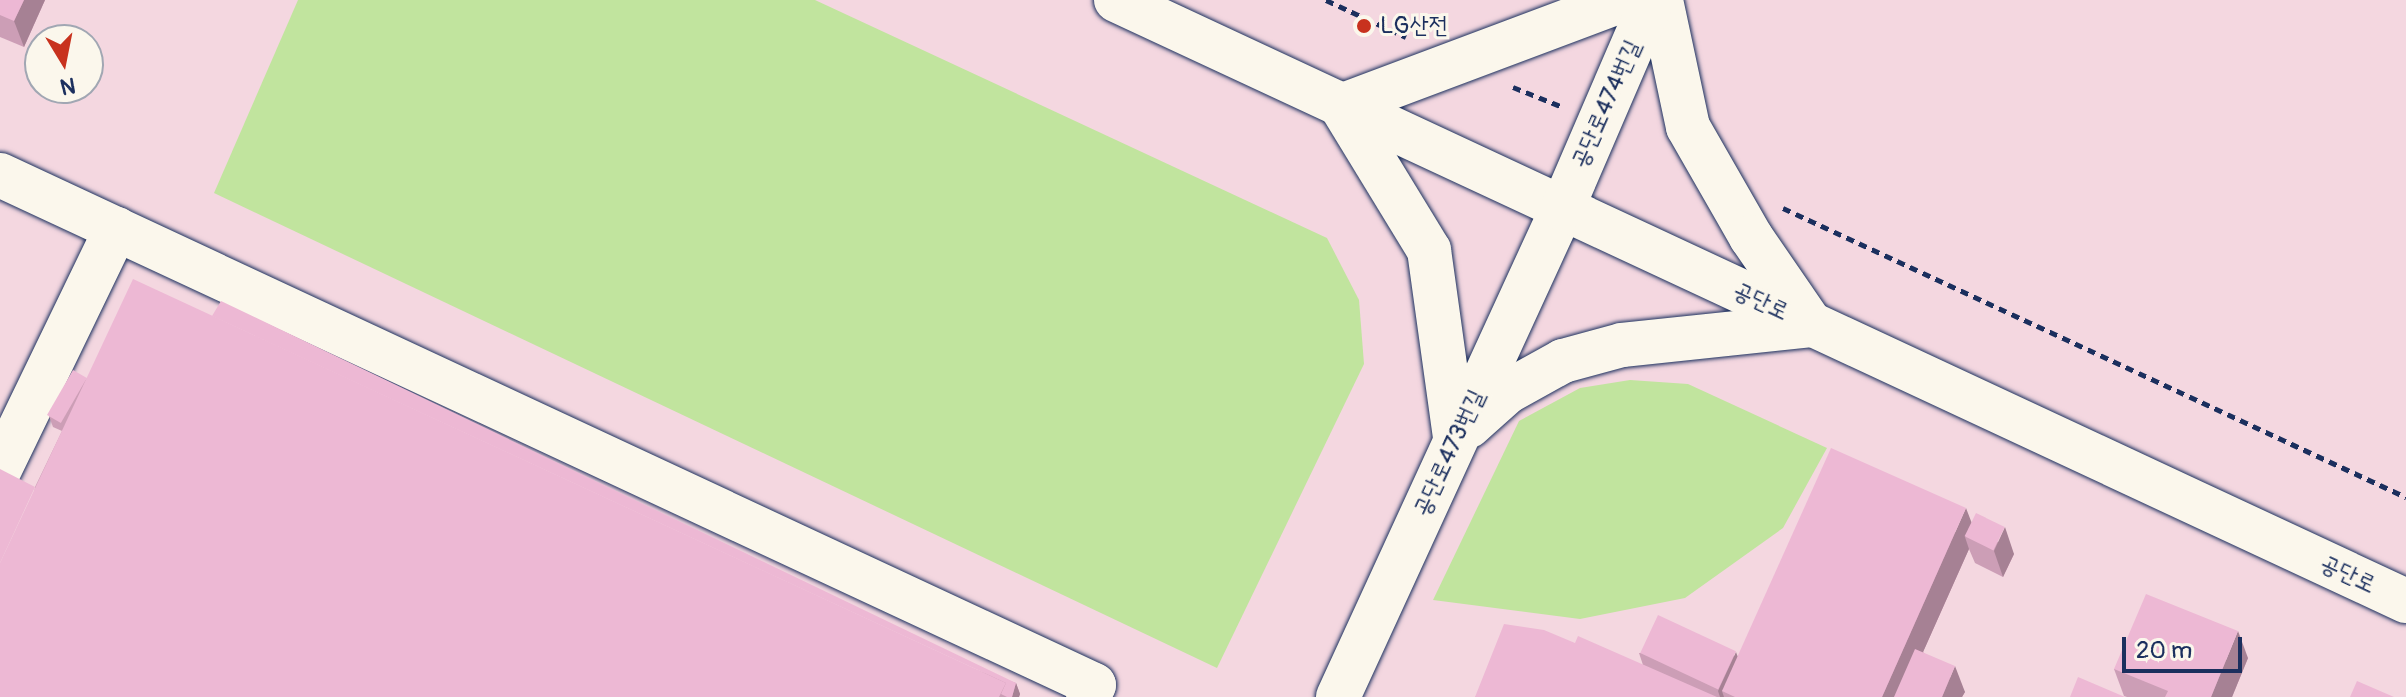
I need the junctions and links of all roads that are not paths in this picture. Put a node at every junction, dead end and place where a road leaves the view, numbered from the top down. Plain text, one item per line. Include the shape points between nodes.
1 (1116, 0) edge
2 (1623, 0) edge
3 (1652, 0) edge
4 (1661, 0) edge
5 (1341, 106) junction
6 (0, 175) edge
7 (1562, 209) junction
8 (116, 229) junction
9 (1811, 325) junction
10 (1455, 438) junction
11 (0, 469) edge
12 (2406, 601) edge
13 (1088, 697) edge
14 (1338, 697) edge

1 - 5 main road, 공단로
2 - 5 main road
3 - 7 main road, 공단로474번길
4 - 9 main road via 1688,127 1751,237
5 - 7 main road, 공단로
5 - 10 main road via 1429,250
6 - 8 main road
7 - 9 main road, 공단로
7 - 10 main road, 공단로473번길
8 - 11 main road
8 - 13 main road via 1094,685
9 - 10 main road via 1622,345 1563,361 1507,392
9 - 12 main road, 공단로
10 - 14 main road, 공단로473번길

